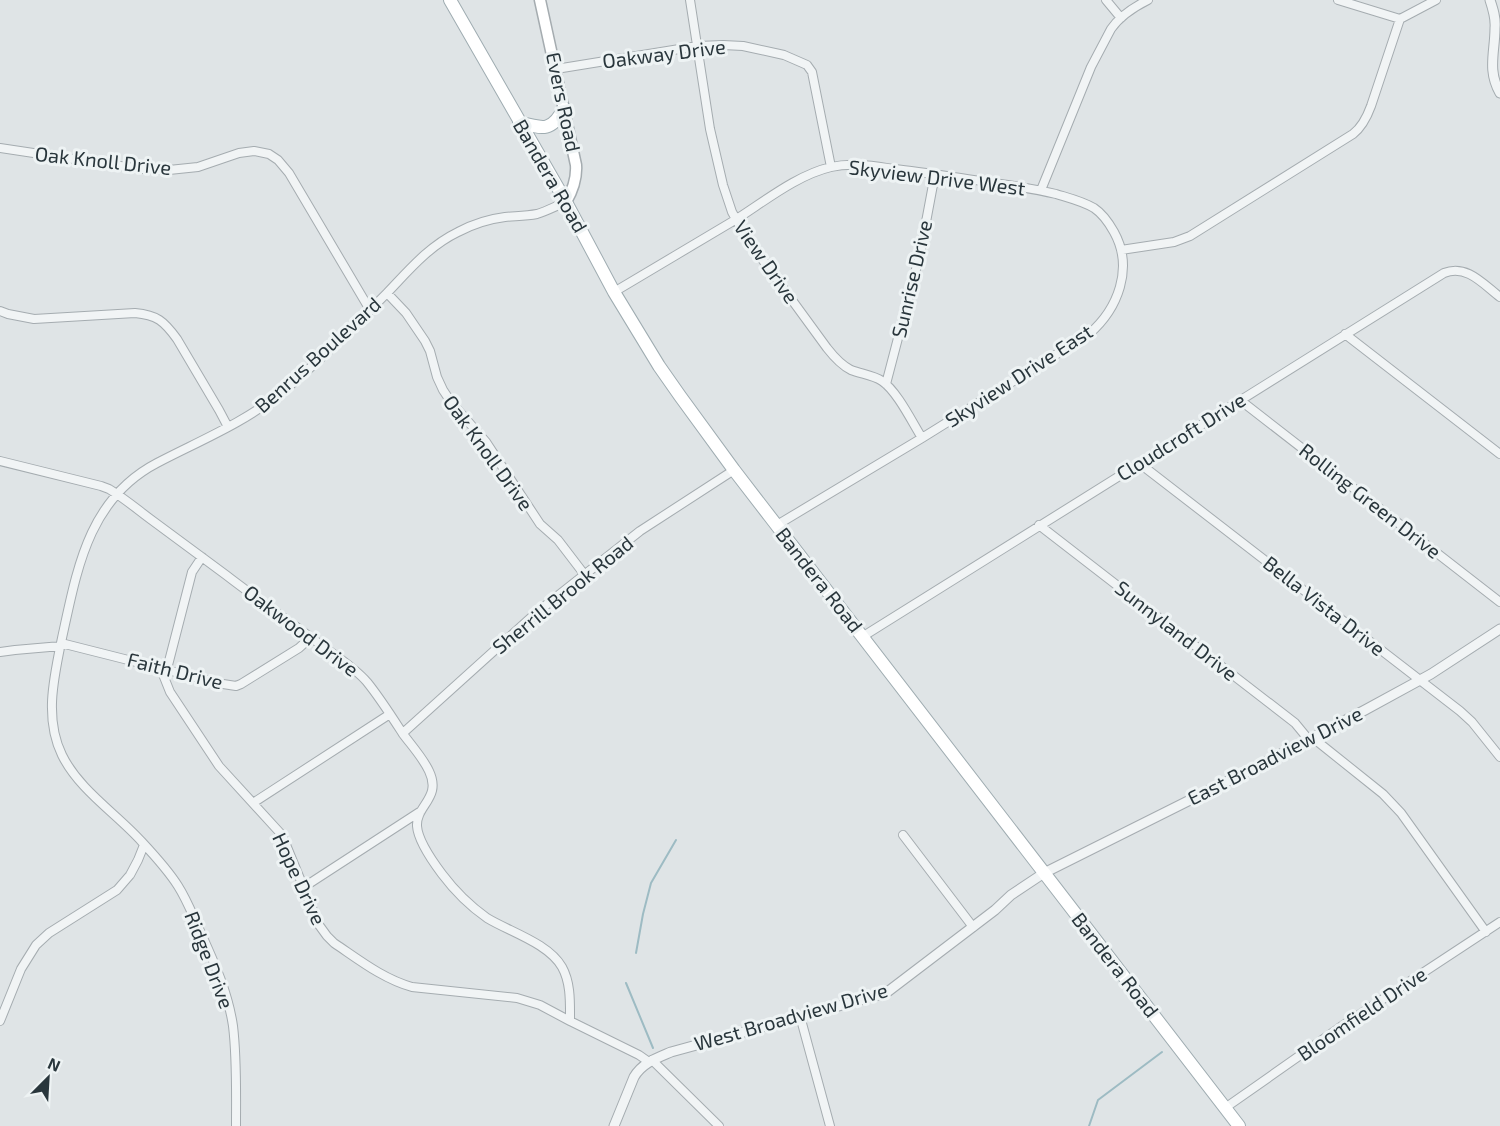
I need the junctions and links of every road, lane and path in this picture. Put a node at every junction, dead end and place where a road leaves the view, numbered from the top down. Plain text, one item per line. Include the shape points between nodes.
1 (450, 0) edge
2 (540, 0) edge
3 (690, 0) edge
4 (1106, 0) edge
5 (1148, 0) edge
6 (1338, 0) edge
7 (1436, 0) edge
8 (1490, 0) edge
9 (1121, 18) junction
10 (1400, 19) junction
11 (698, 46) junction
12 (556, 69) junction
13 (1500, 93) edge
14 (564, 108) junction
15 (519, 122) junction
16 (0, 148) edge
17 (831, 167) junction
18 (935, 174) junction
19 (1041, 190) junction
20 (566, 202) junction
21 (735, 220) junction
22 (1121, 250) junction
23 (614, 292) junction
24 (387, 293) junction
25 (1500, 297) edge
26 (370, 310) junction
27 (0, 311) edge
28 (1345, 334) junction
29 (885, 384) junction
30 (1240, 400) junction
31 (228, 427) junction
32 (922, 438) junction
33 (1500, 454) edge
34 (0, 461) edge
35 (1139, 463) junction
36 (734, 470) junction
37 (117, 494) junction
38 (777, 525) junction
39 (1039, 525) junction
40 (202, 557) junction
41 (584, 574) junction
42 (1500, 602) edge
43 (1500, 629) edge
44 (311, 637) junction
45 (862, 637) junction
46 (61, 645) junction
47 (0, 652) edge
48 (163, 668) junction
49 (1420, 681) junction
50 (390, 714) junction
51 (403, 734) junction
52 (1311, 739) junction
53 (1500, 757) edge
54 (253, 803) junction
55 (421, 811) junction
56 (903, 835) dead end
57 (144, 845) junction
58 (1044, 873) junction
59 (304, 887) junction
60 (1500, 922) edge
61 (973, 927) junction
62 (1486, 932) junction
63 (800, 1016) junction
64 (0, 1021) edge
65 (570, 1021) junction
66 (651, 1061) junction
67 (1231, 1119) edge
68 (236, 1126) edge
69 (614, 1126) edge
70 (719, 1126) edge
71 (830, 1126) edge

1 - 15 main road, Bandera Road
2 - 12 main road, Evers Road
3 - 11 street, View Drive
4 - 9 street
5 - 9 street
6 - 10 street
7 - 10 street
8 - 13 street via 1496,25 1492,70
9 - 19 street via 1091,67
10 - 22 street via 1366,119 1353,134 1190,236
11 - 12 street, Oakway Drive
11 - 17 street, Oakway Drive via 743,46 784,55 807,65 812,72
11 - 21 street, View Drive via 710,129
12 - 14 main road, Evers Road
14 - 15 main road via 552,124 535,126
14 - 20 main road, Evers Road via 576,175
15 - 20 main road, Bandera Road
16 - 26 street, Oak Knoll Drive via 169,170 239,153 270,154 289,173
17 - 18 street, Skyview Drive West via 871,166
17 - 21 street, Skyview Drive West via 785,188
18 - 19 street, Skyview Drive West
18 - 29 street, Sunrise Drive via 920,254
19 - 22 street, Skyview Drive East via 1081,201 1102,214
20 - 23 main road, Bandera Road
20 - 24 street, Benrus Boulevard via 542,212 489,220 458,231 431,249
21 - 23 street, Skyview Drive West
21 - 29 street, View Drive via 834,357 851,370
22 - 32 street, Skyview Drive East via 1121,284 1110,312 1097,327
23 - 36 main road, Bandera Road via 664,373
24 - 26 street, Benrus Boulevard
24 - 41 street, Oak Knoll Drive via 425,341 437,377 451,402 486,442 540,524
25 - 28 street, Cloudcroft Drive via 1472,275 1450,270
26 - 31 street, Benrus Boulevard via 282,392
27 - 31 street via 34,319 135,314 158,318 177,339
28 - 30 street, Cloudcroft Drive
28 - 33 street
29 - 32 street, View Drive
30 - 35 street, Cloudcroft Drive
30 - 42 street, Rolling Green Drive
31 - 37 street, Benrus Boulevard via 154,464
32 - 38 street, Skyview Drive East
34 - 37 street, Oakwood Drive via 101,486
35 - 39 street, Cloudcroft Drive
35 - 49 street, Bella Vista Drive
36 - 38 main road, Bandera Road
36 - 41 street, Sherrill Brook Road via 640,531
37 - 40 street, Oakwood Drive
37 - 46 street, Benrus Boulevard via 95,524 86,545
38 - 45 main road, Bandera Road
39 - 45 street, Cloudcroft Drive
39 - 52 street, Sunnyland Drive
40 - 44 street, Oakwood Drive
40 - 48 street via 192,572
41 - 51 street, Sherrill Brook Road
43 - 49 street, East Broadview Drive
44 - 48 street, Faith Drive via 236,686
44 - 50 street, Oakwood Drive via 359,674
45 - 58 main road, Bandera Road
46 - 47 street, Faith Drive
46 - 48 street, Faith Drive
46 - 57 street, Benrus Boulevard via 52,706 58,746 73,773
48 - 54 street, Hope Drive via 170,692 219,766
49 - 52 street, East Broadview Drive
49 - 53 street, Bella Vista Drive via 1472,722
50 - 51 street, Oakwood Drive
50 - 54 street
51 - 55 street, Oakwood Drive via 429,772 433,786
52 - 58 street, East Broadview Drive
52 - 62 street, Sunnyland Drive via 1392,802
54 - 59 street, Hope Drive via 282,835
55 - 59 street
55 - 65 street, Oakwood Drive via 419,834 454,889 485,916 556,958 568,985
56 - 61 street
57 - 64 street via 130,875 117,890 36,945 21,969
57 - 68 street, Ridge Drive via 188,903 228,997 235,1043
58 - 61 street, West Broadview Drive
58 - 67 main road, Bandera Road
59 - 65 street, Hope Drive via 327,936 389,979 412,987 517,998
60 - 62 street, Bloomfield Drive
61 - 63 street, West Broadview Drive via 886,993
62 - 67 street, Bloomfield Drive via 1339,1028
63 - 66 street, West Broadview Drive
63 - 71 street
65 - 66 street
66 - 69 street via 634,1077
66 - 70 street

